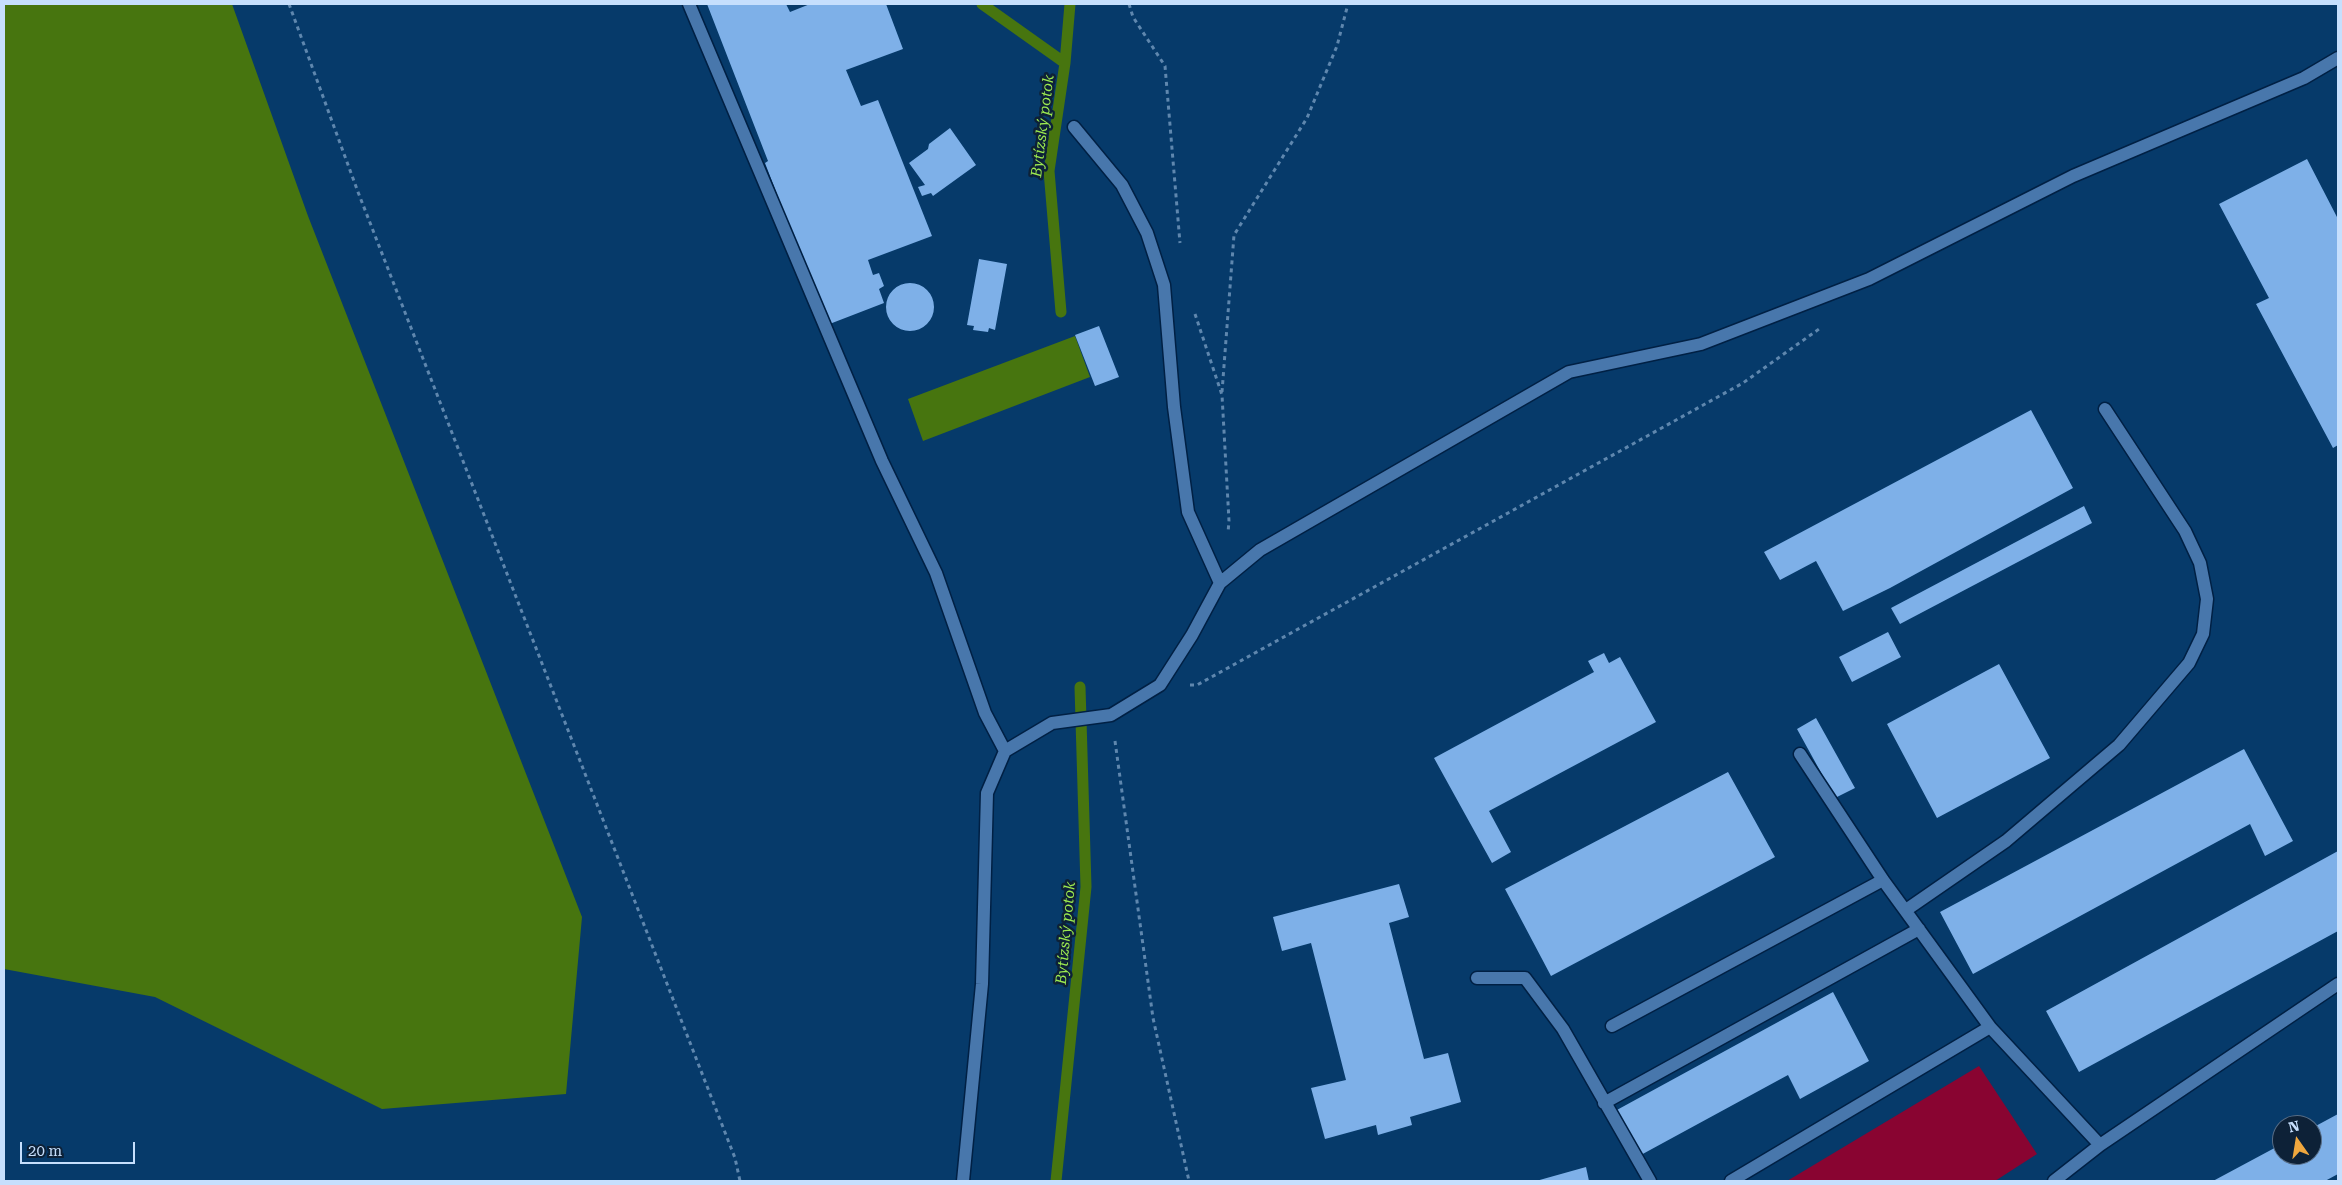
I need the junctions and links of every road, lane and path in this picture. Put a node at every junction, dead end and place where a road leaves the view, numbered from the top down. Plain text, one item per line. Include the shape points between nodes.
1 (289, 4) edge
2 (689, 4) edge
3 (1348, 4) edge
4 (2338, 58) edge
5 (1074, 127) dead end
6 (1821, 328) dead end
7 (1222, 395) dead end
8 (2105, 409) dead end
9 (1220, 584) junction
10 (1160, 685) junction
11 (1111, 715) junction
12 (1005, 751) junction
13 (1800, 754) dead end
14 (1883, 880) junction
15 (1906, 910) junction
16 (1919, 929) junction
17 (1477, 978) dead end
18 (2338, 984) edge
19 (1612, 1026) dead end
20 (1990, 1027) junction
21 (1604, 1104) junction
22 (2100, 1145) junction
23 (740, 1181) edge
24 (963, 1181) edge
25 (1189, 1181) edge
26 (1650, 1181) edge
27 (1731, 1181) edge
28 (2054, 1181) edge

1 - 23 path via 358,192 735,1158
2 - 12 lane via 882,461 936,573 985,713
3 - 7 path via 1337,46 1306,118 1234,235
4 - 9 lane via 2304,78 2073,176 1869,279 1701,344 1569,372 1260,550
5 - 9 lane via 1122,184 1147,233 1164,285 1174,407 1188,512
6 - 10 path via 1742,383 1197,685
8 - 15 lane via 2185,531 2200,564 2207,599 2203,634 2189,663 2119,745 2006,841
9 - 10 lane
10 - 11 lane
11 - 12 lane via 1052,723
11 - 25 path via 1153,1018
12 - 24 lane via 987,794 982,984
13 - 14 lane
14 - 15 lane
14 - 19 lane
15 - 16 lane
16 - 20 lane
16 - 21 lane
17 - 21 lane via 1525,978 1563,1029
18 - 22 lane
20 - 22 lane
20 - 27 lane
21 - 26 lane
22 - 28 lane

